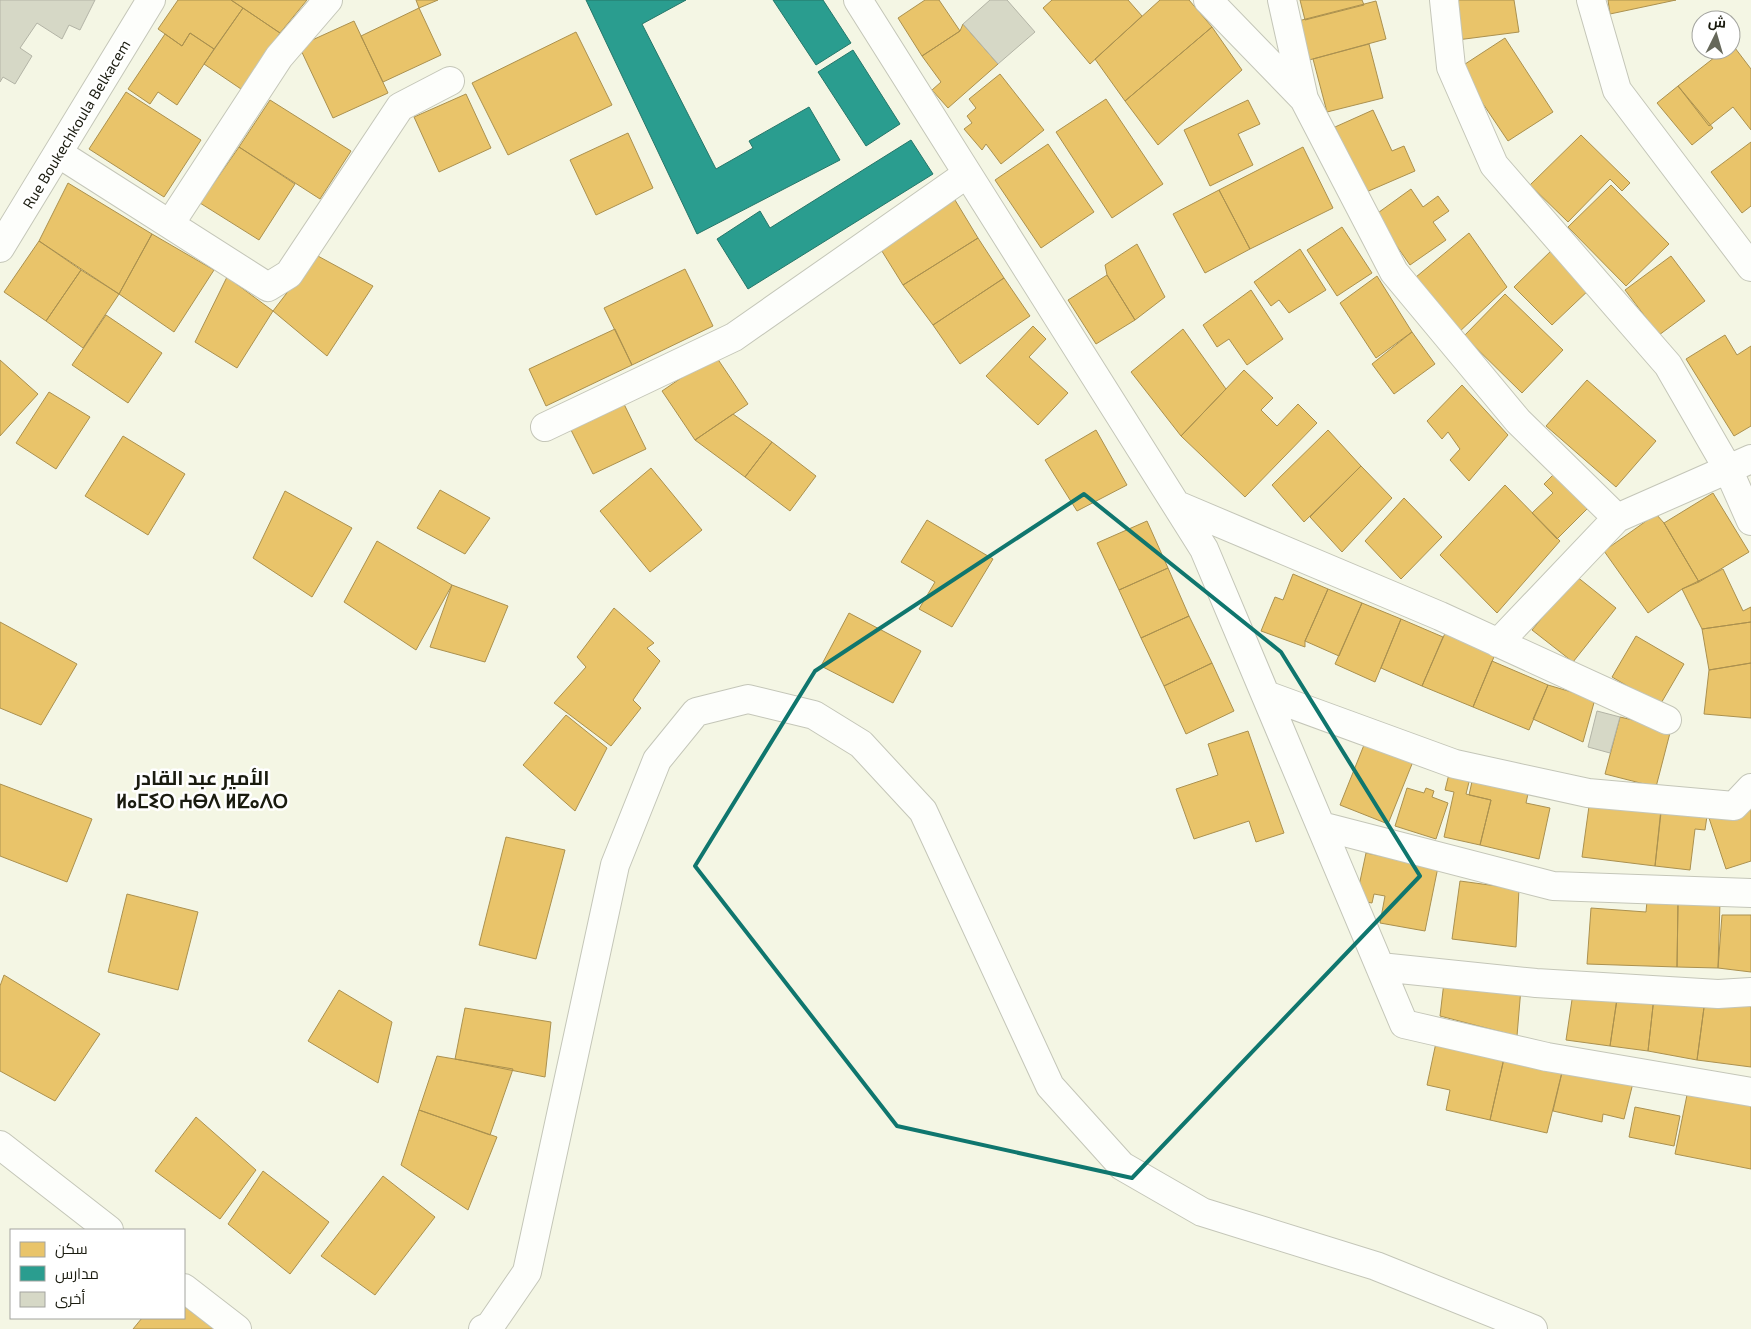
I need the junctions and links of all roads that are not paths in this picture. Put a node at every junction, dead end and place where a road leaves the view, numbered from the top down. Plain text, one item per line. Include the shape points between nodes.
1 (151, 0) edge
2 (328, 0) edge
3 (858, 0) edge
4 (1208, 0) edge
5 (1282, 0) edge
6 (1444, 0) edge
7 (1591, 0) edge
8 (450, 81) dead end
9 (1304, 100) junction
10 (58, 153) junction
11 (967, 174) junction
12 (170, 224) junction
13 (0, 248) edge
14 (1751, 267) edge
15 (545, 427) dead end
16 (1740, 464) edge
17 (1177, 505) junction
18 (1618, 518) junction
19 (1751, 521) edge
20 (1498, 643) junction
21 (1266, 695) junction
22 (1667, 720) dead end
23 (1751, 788) edge
24 (1321, 826) junction
25 (1751, 893) edge
26 (1380, 966) junction
27 (1751, 992) edge
28 (1751, 1092) edge
29 (0, 1145) edge
30 (108, 1229) edge
31 (185, 1289) edge
32 (238, 1329) edge
33 (484, 1329) edge
34 (1533, 1329) edge

1 - 10 street, Rue Boukechkoula Belkacem
2 - 12 street via 279,57
3 - 11 street
4 - 9 street
5 - 9 street
6 - 16 street via 1451,66 1494,164 1668,365
7 - 14 street via 1617,90
8 - 12 street via 400,107 289,274 268,287
9 - 18 street via 1394,272 1518,421
10 - 12 street
10 - 13 street, Rue Boukechkoula Belkacem
11 - 15 street via 734,337
11 - 17 street
16 - 18 street
16 - 19 street
17 - 20 street
17 - 21 street via 1204,548
18 - 20 street
20 - 22 street
21 - 23 street via 1455,764 1588,793 1734,806
21 - 24 street
24 - 25 street via 1553,886
24 - 26 street
26 - 27 street via 1536,983 1718,994
26 - 28 street via 1404,1024 1547,1057
29 - 30 street
31 - 32 street
33 - 34 street via 490,1326 527,1272 615,865 657,760 696,712 748,699 814,716 861,744 923,812 1050,1086 1122,1166 1202,1212 1376,1266

